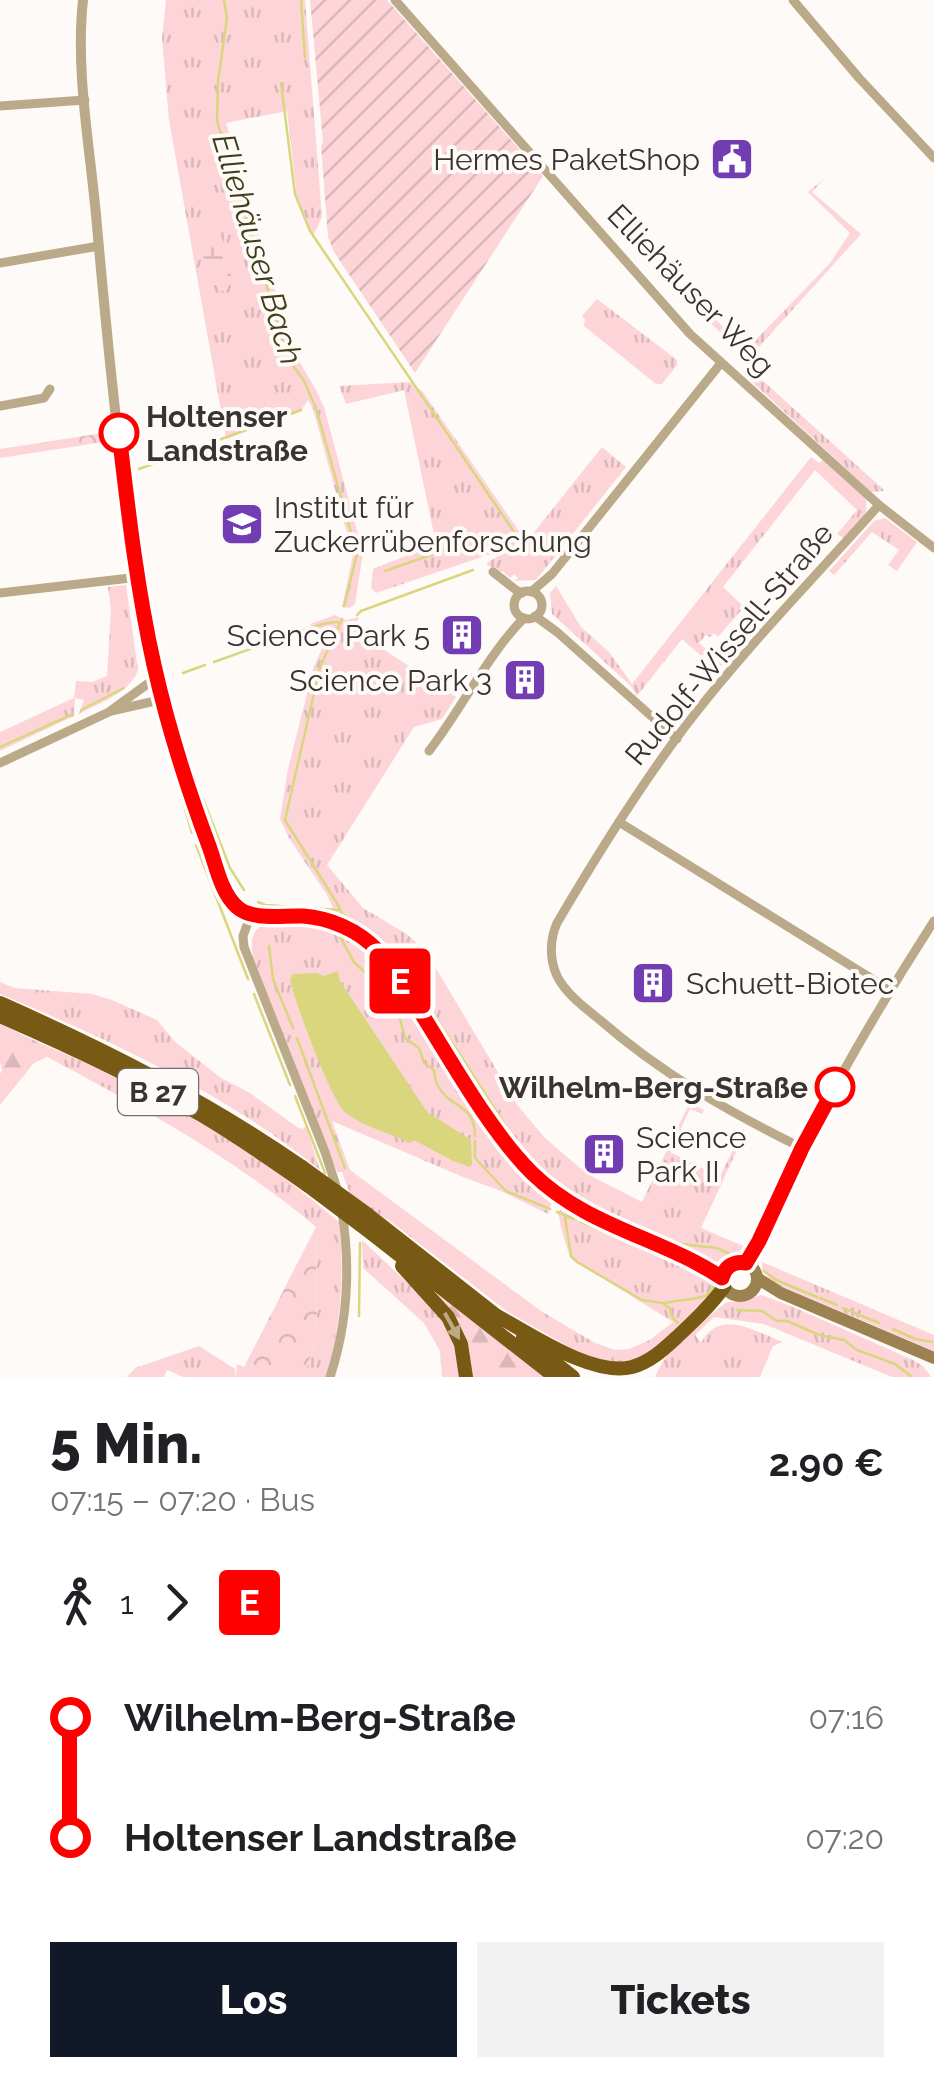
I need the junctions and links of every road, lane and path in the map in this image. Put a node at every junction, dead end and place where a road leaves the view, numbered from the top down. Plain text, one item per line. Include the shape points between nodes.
1 (84, 0) edge
2 (395, 0) edge
3 (793, 0) edge
4 (85, 100) junction
5 (0, 106) edge
6 (934, 158) edge
7 (99, 246) junction
8 (0, 263) edge
9 (722, 362) junction
10 (50, 389) dead end
11 (0, 406) edge
12 (879, 506) junction
13 (934, 548) edge
14 (496, 575) dead end
15 (139, 577) junction
16 (0, 593) edge
17 (527, 595) junction
18 (529, 614) junction
19 (157, 677) junction
20 (164, 699) junction
21 (109, 712) junction
22 (677, 739) junction
23 (429, 751) dead end
24 (0, 763) edge
25 (620, 822) junction
26 (251, 914) junction
27 (934, 921) edge
28 (890, 990) junction
29 (0, 1003) edge
30 (0, 1014) edge
31 (802, 1148) junction
32 (371, 1233) junction
33 (753, 1274) junction
34 (726, 1282) junction
35 (497, 1316) junction
36 (917, 1351) junction
37 (660, 1352) junction
38 (934, 1358) edge
39 (934, 1370) edge
40 (330, 1377) edge
41 (466, 1377) edge
42 (555, 1377) edge
43 (573, 1377) edge
44 (649, 1377) edge

1 - 4 street
2 - 9 street, Elliehäuser Weg via 676,319
3 - 6 street
4 - 5 street
4 - 7 street
7 - 8 street
7 - 15 street
9 - 12 street, Elliehäuser Weg
9 - 17 street via 552,574
10 - 11 street via 44,398
12 - 13 street, Elliehäuser Weg
12 - 22 street, Rudolf-Wissell-Straße
14 - 17 street
15 - 16 street
15 - 19 street
17 - 18 street
17 - 18 street via 514,606
18 - 22 street
18 - 23 street
19 - 20 street
19 - 21 street
20 - 21 street
20 - 26 street via 220,876 232,902
21 - 24 street
22 - 25 street, Rudolf-Wissell-Straße
25 - 28 street
25 - 31 street, Rudolf-Wissell-Straße via 554,929 557,975 580,1004 644,1057
26 - 34 street via 318,918 366,940 531,1172 599,1220 702,1264
26 - 40 street via 244,947 341,1206 348,1291
27 - 28 street
28 - 31 street
29 - 35 highway, B 27, bridge via 237,1124
30 - 32 highway, B 27, bridge via 182,1104
31 - 33 street via 759,1241
32 -> 41 highway via 448,1317 462,1344
32 - 42 highway, B 27
33 - 34 main road via 735,1262
33 - 34 main road via 744,1296
33 - 36 main road via 781,1293
34 - 37 highway
35 - 37 highway via 604,1367 634,1366
35 - 43 highway, B 27
36 - 38 main road
36 - 39 main road
37 - 44 highway

